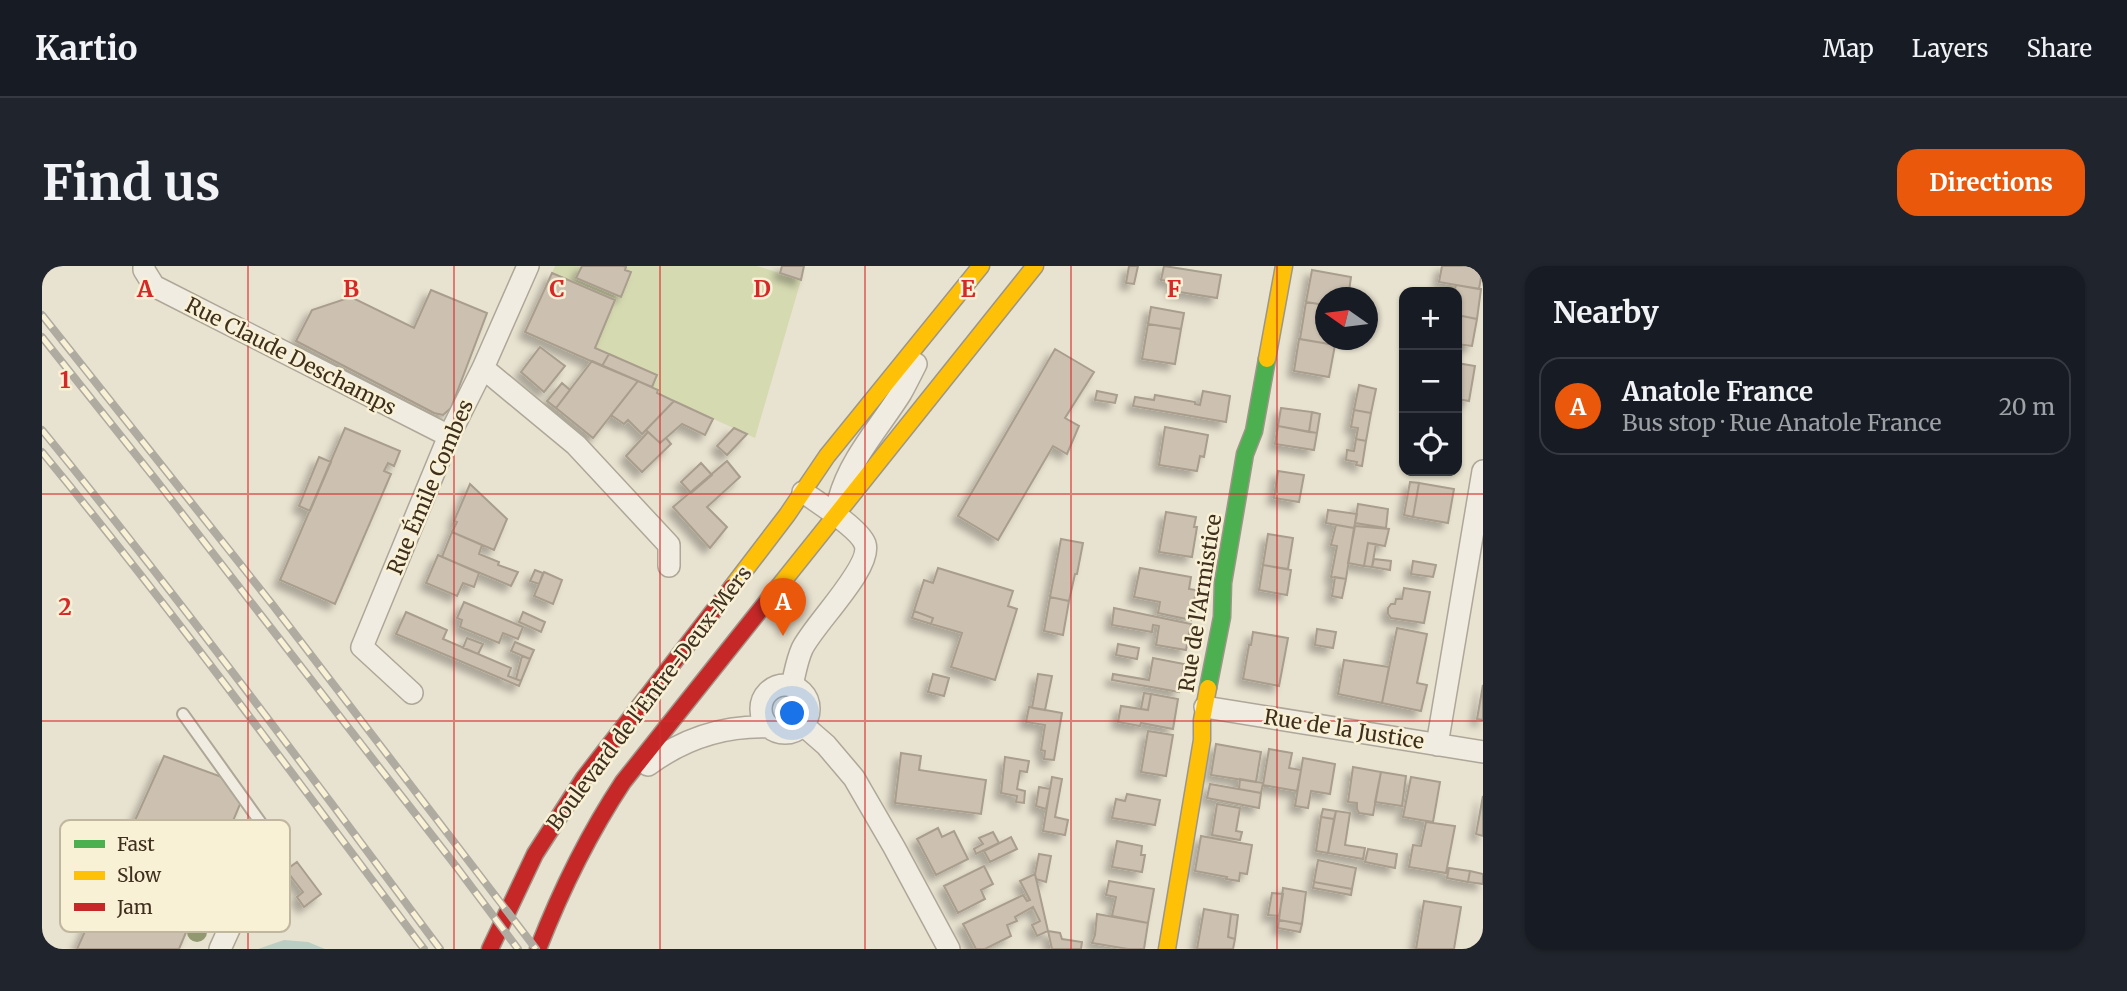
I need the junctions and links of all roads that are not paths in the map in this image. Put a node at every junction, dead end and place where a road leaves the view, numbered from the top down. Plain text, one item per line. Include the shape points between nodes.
1 (144, 266) edge
2 (528, 266) edge
3 (981, 266) edge
4 (1035, 266) edge
5 (1284, 266) edge
6 (942, 315) junction
7 (483, 368) junction
8 (449, 436) junction
9 (1483, 471) edge
10 (803, 492) junction
11 (836, 515) junction
12 (669, 566) dead end
13 (792, 685) junction
14 (412, 693) dead end
15 (1205, 707) junction
16 (183, 713) dead end
17 (803, 725) junction
18 (770, 727) junction
19 (616, 737) junction
20 (1437, 745) junction
21 (1483, 752) edge
22 (623, 782) junction
23 (555, 793) dead end
24 (259, 820) edge
25 (228, 932) edge
26 (220, 949) edge
27 (490, 949) edge
28 (538, 949) edge
29 (949, 949) edge
30 (1167, 949) edge

1 - 8 street, Rue Claude Deschamps via 154,286
2 - 7 street, Rue Émile Combes
3 - 6 main road, Boulevard de l'Entre-Deux-Mers
4 - 11 main road, Boulevard de l'Entre-Deux-Mers
5 - 15 main road, Rue de l'Armistice via 1254,432 1245,454
6 - 10 main road, Boulevard de l'Entre-Deux-Mers
6 - 11 street via 901,392 852,464
7 - 8 street, Rue Émile Combes
7 - 12 street via 576,445 669,545
8 - 14 street, Rue Émile Combes via 362,647
9 - 20 street
10 - 11 street
10 - 19 main road, Boulevard de l'Entre-Deux-Mers
11 - 13 street via 861,537 866,552 856,574 802,649
11 - 22 main road, Boulevard de l'Entre-Deux-Mers
13 - 17 street via 803,692 809,705
13 - 18 street via 776,686 764,697 761,713
15 - 20 street, Rue de la Justice
15 - 30 main road, Rue de l'Armistice
16 - 24 lane
17 - 18 street via 783,733
17 - 29 street via 854,778
18 - 22 street via 730,729 691,738
19 - 23 main road
19 - 27 main road, Boulevard de l'Entre-Deux-Mers via 542,843
20 - 21 street, Rue de la Justice
22 - 28 main road, Boulevard de l'Entre-Deux-Mers via 588,836
25 - 26 street

